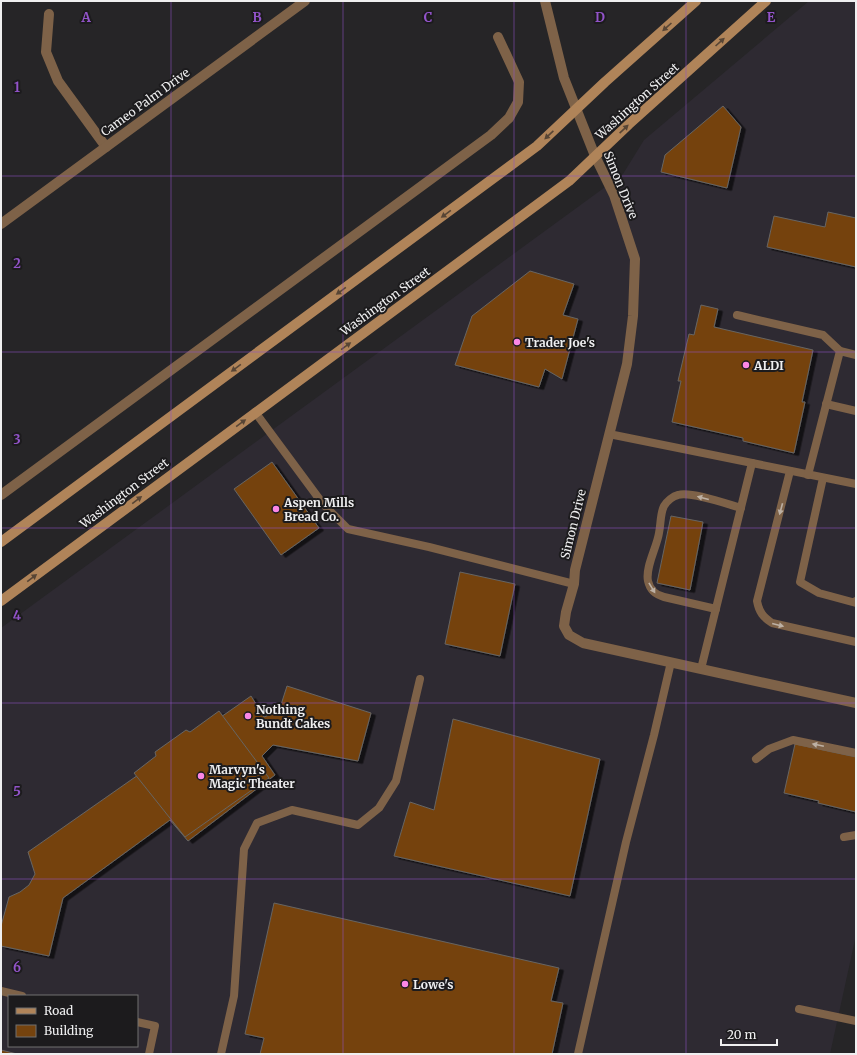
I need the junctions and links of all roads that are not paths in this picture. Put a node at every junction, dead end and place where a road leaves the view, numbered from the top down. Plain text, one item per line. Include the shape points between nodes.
1 (305, 1) edge
2 (545, 1) edge
3 (696, 1) edge
4 (766, 1) edge
5 (49, 14) dead end
6 (498, 37) dead end
7 (577, 108) junction
8 (106, 147) junction
9 (595, 156) junction
10 (1, 224) edge
11 (737, 315) dead end
12 (840, 351) junction
13 (856, 355) edge
14 (826, 404) junction
15 (856, 411) edge
16 (255, 412) junction
17 (609, 434) junction
18 (752, 463) junction
19 (790, 471) junction
20 (808, 475) junction
21 (823, 478) junction
22 (856, 484) edge
23 (1, 495) edge
24 (741, 508) junction
25 (1, 542) edge
26 (574, 584) junction
27 (1, 601) edge
28 (856, 601) edge
29 (716, 609) junction
30 (856, 642) edge
31 (671, 662) junction
32 (701, 669) junction
33 (420, 679) dead end
34 (856, 703) edge
35 (856, 753) edge
36 (756, 759) dead end
37 (856, 834) edge
38 (844, 837) dead end
39 (1, 991) edge
40 (18, 995) edge
41 (800, 1009) dead end
42 (856, 1021) edge
43 (138, 1022) edge
44 (149, 1054) edge
45 (221, 1054) edge
46 (578, 1054) edge

1 - 8 street, Cameo Palm Drive
2 - 7 street, Simon Drive via 564,78
3 -> 7 main road
9 -> 4 main road, Washington Street
5 - 8 street via 46,52 58,81
6 - 23 street via 519,82 518,102 509,118 491,135
7 - 9 street, Simon Drive
7 -> 25 main road via 537,146 502,173
8 - 10 street, Cameo Palm Drive
16 -> 9 main road, Washington Street via 562,186
9 - 17 street, Simon Drive via 614,195 635,259 633,316 627,364
11 - 12 lane via 823,335
12 - 13 lane
12 - 14 lane
14 - 15 lane
14 - 20 lane
16 - 26 lane via 322,504 348,528 429,546
27 -> 16 main road, Washington Street
17 - 18 lane
17 - 26 street, Simon Drive via 575,570
18 - 19 lane
18 - 24 lane
19 - 20 lane
19 -> 30 lane via 757,601 758,610 772,623
20 - 21 lane
21 - 22 lane
21 - 28 lane via 800,582 820,593
24 - 29 lane
24 -> 29 lane via 688,493 678,494 670,499 664,505 661,515 659,534 648,571 650,588 656,595 664,598
26 - 31 street, Simon Drive via 564,626 569,635 583,643
29 - 32 lane
31 - 32 street, Simon Drive
31 - 46 lane via 626,842
32 - 34 street, Simon Drive
33 - 45 lane via 396,781 379,808 358,825 292,810 257,823 244,849 234,996
35 -> 36 lane via 793,740 769,749
37 - 38 lane
39 - 40 lane
41 - 42 lane
43 - 44 lane via 155,1026

